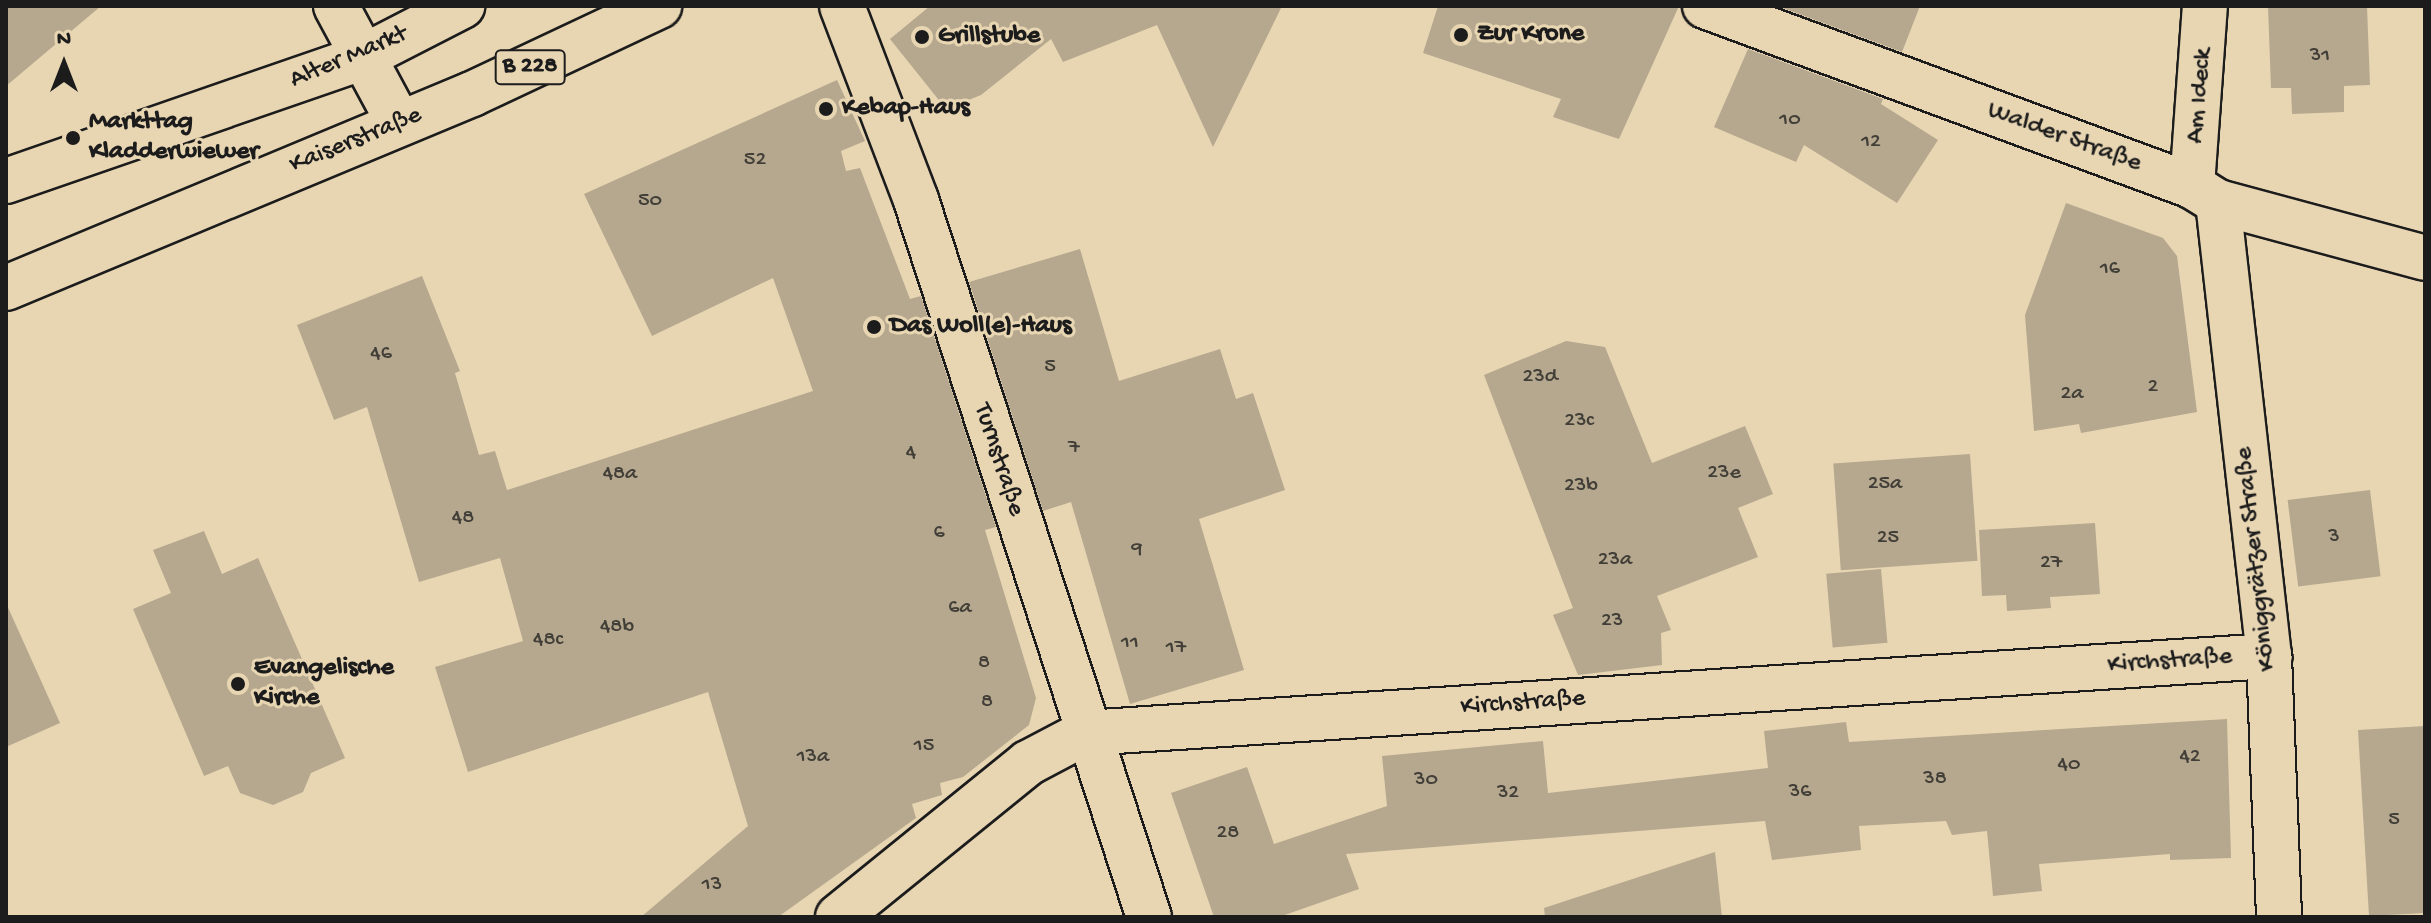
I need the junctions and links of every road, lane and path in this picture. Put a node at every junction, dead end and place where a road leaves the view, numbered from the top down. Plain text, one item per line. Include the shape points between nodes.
1 (336, 6) edge
2 (462, 6) edge
3 (659, 6) edge
4 (842, 6) edge
5 (1705, 6) edge
6 (2205, 6) edge
7 (361, 58) junction
8 (399, 123) junction
9 (6, 181) edge
10 (2205, 194) junction
11 (2425, 258) edge
12 (6, 288) edge
13 (2269, 656) junction
14 (1085, 733) junction
15 (838, 917) edge
16 (1149, 917) edge
17 (2279, 917) edge

1 - 7 street
2 - 7 street, Alter Markt
3 - 8 street, Kaiserstraße / B 228
4 - 14 street, Turnstraße via 916,200
5 - 10 street, Walder Straße
6 - 10 street, Am Ideck
7 - 8 street
7 - 9 street, Alter Markt
8 - 12 street, Kaiserstraße / B 228
10 - 11 street, Walder Straße
10 - 13 street, Königgrätzer Straße
13 - 14 street, Kirchstraße
13 - 17 street, Königgrätzer Straße
14 - 15 street, Kirchstraße via 1028,763
14 - 16 street, Turnstraße

